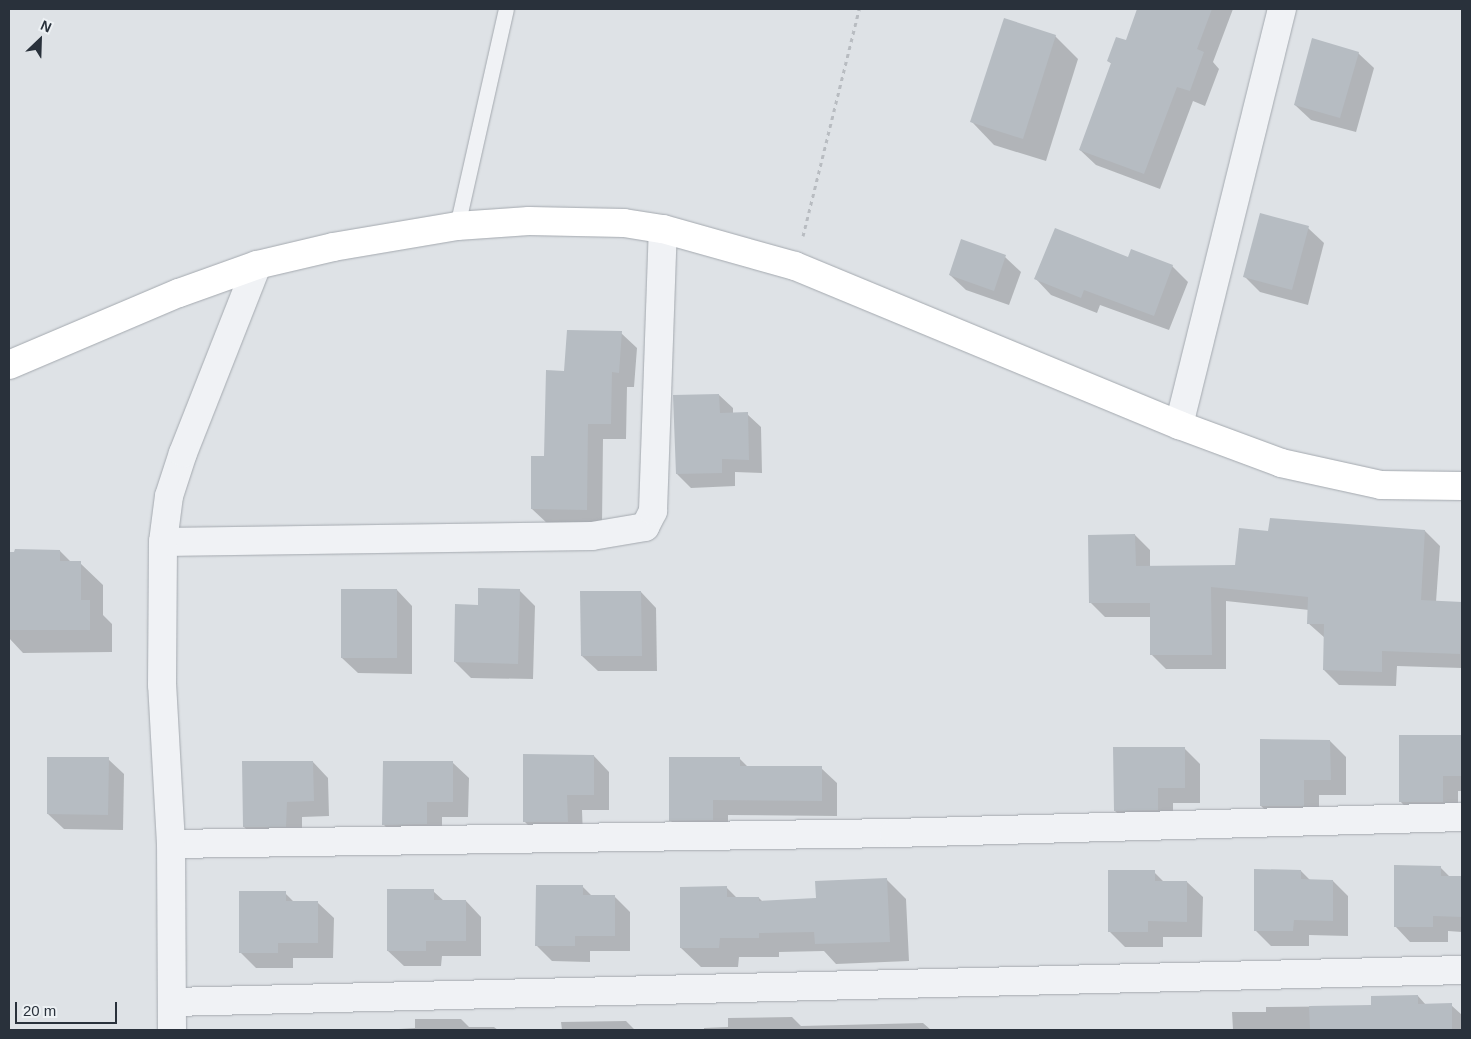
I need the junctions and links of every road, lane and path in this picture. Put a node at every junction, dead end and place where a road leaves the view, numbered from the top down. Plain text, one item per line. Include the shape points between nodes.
1 (506, 9) edge
2 (859, 9) edge
3 (1282, 9) edge
4 (457, 226) junction
5 (663, 229) junction
6 (257, 265) junction
7 (795, 266) junction
8 (9, 365) edge
9 (1179, 426) junction
10 (1462, 486) edge
11 (163, 542) junction
12 (1462, 817) edge
13 (170, 844) junction
14 (1462, 970) edge
15 (172, 1002) junction
16 (172, 1030) edge

1 - 4 lane
2 - 7 path
3 - 9 street
4 - 5 main road via 575,220
4 - 6 main road via 370,240
5 - 7 main road
5 - 11 street via 653,511 644,527 592,536
6 - 8 main road via 179,293
6 - 11 street via 183,453 169,496
7 - 9 main road
9 - 10 main road via 1281,463 1340,478 1381,485
11 - 13 street via 162,685
12 - 13 street via 894,833
13 - 15 street
14 - 15 street
15 - 16 street

